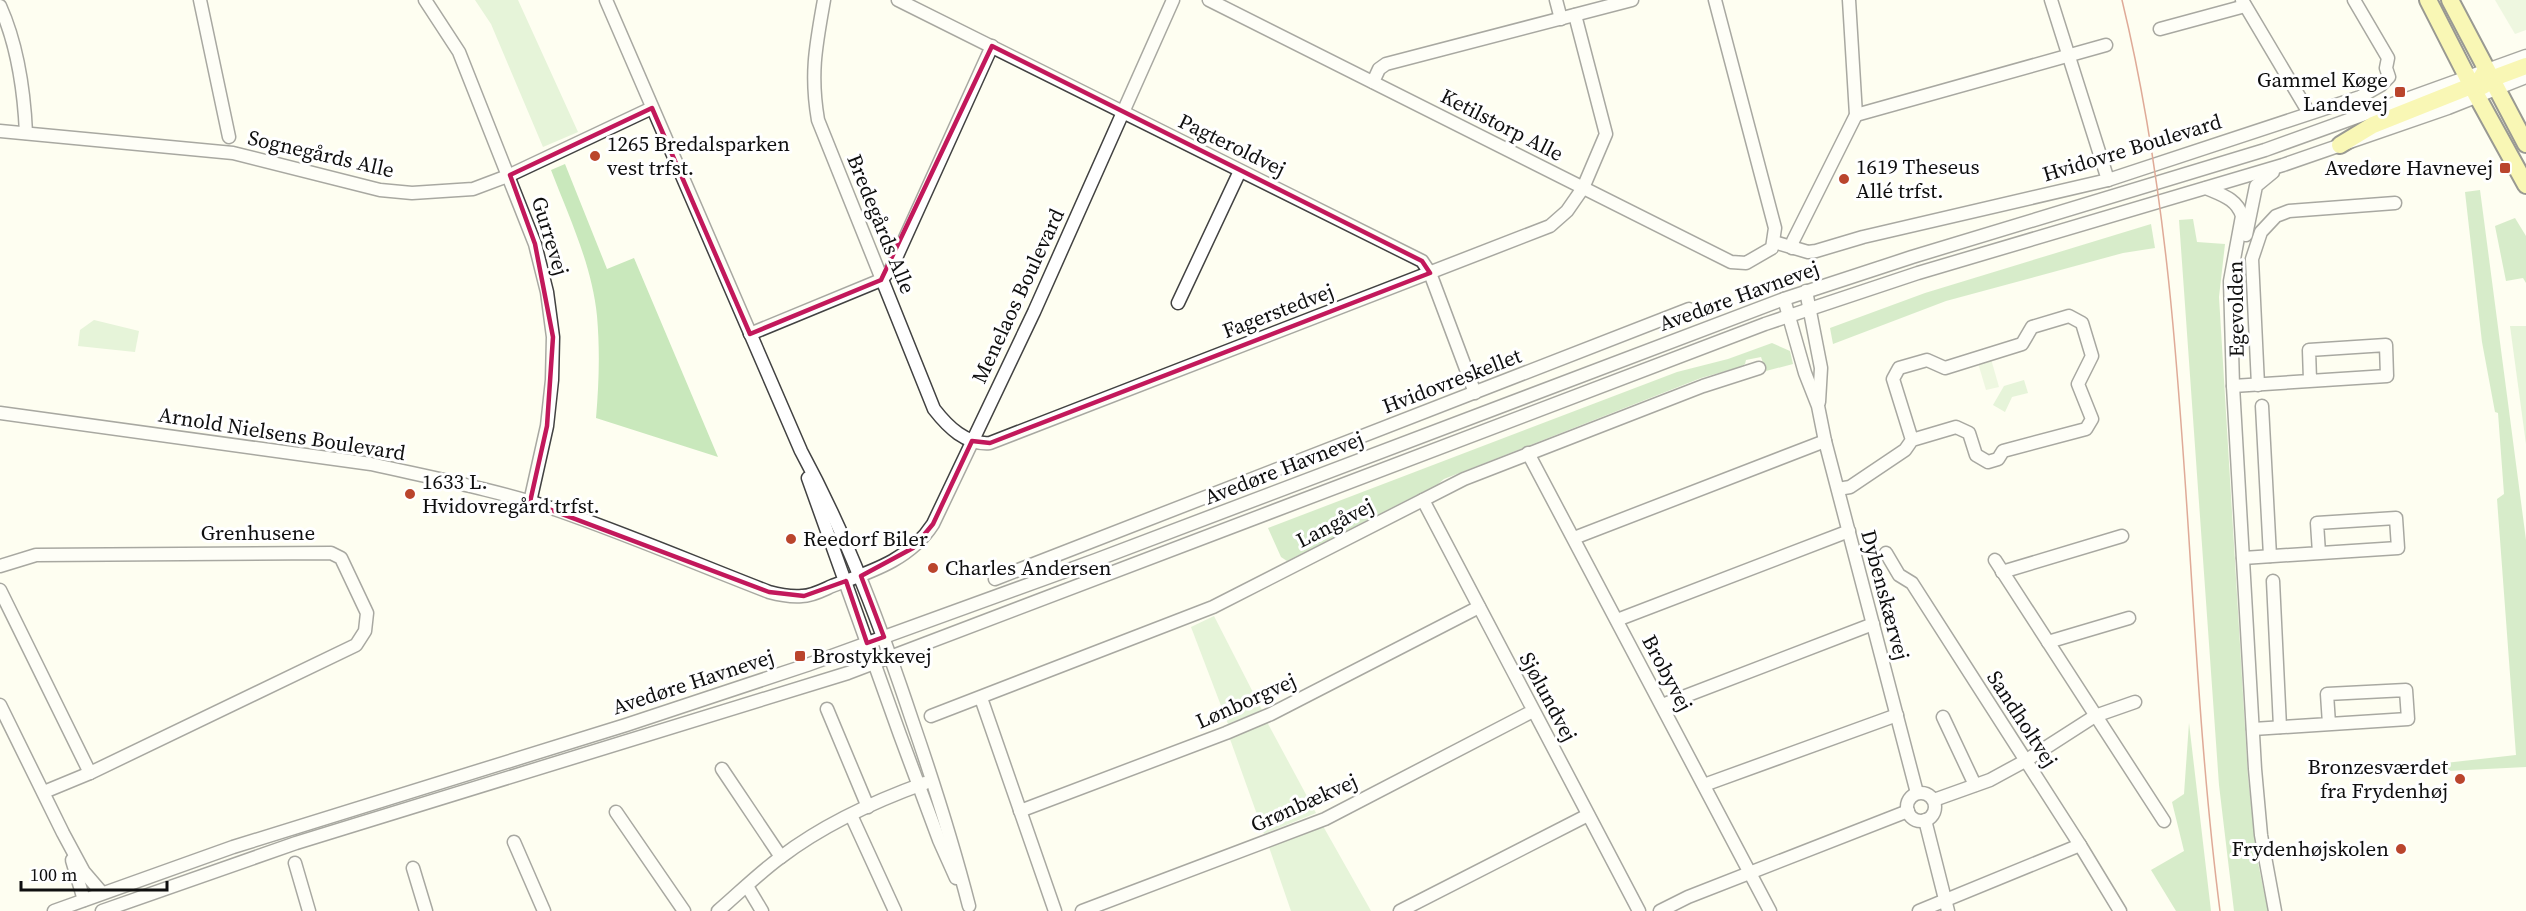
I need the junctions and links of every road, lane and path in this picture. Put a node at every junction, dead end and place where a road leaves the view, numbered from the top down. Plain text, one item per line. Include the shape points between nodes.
1 (200, 0) edge
2 (425, 0) edge
3 (606, 0) edge
4 (824, 0) edge
5 (898, 0) edge
6 (1173, 0) edge
7 (1209, 0) edge
8 (1556, 0) edge
9 (1632, 0) edge
10 (1715, 0) edge
11 (1849, 0) edge
12 (2051, 0) edge
13 (2354, 0) edge
14 (2428, 0) edge
15 (2450, 0) edge
16 (2244, 3) edge
17 (0, 6) edge
18 (1575, 15) junction
19 (1561, 19) junction
20 (2160, 29) dead end
21 (2106, 45) dead end
22 (992, 46) junction
23 (2069, 55) junction
24 (2526, 56) edge
25 (2526, 66) edge
26 (2526, 77) edge
27 (2491, 79) junction
28 (1373, 82) junction
29 (2472, 87) junction
30 (652, 108) junction
31 (1123, 113) junction
32 (2309, 113) junction
33 (1856, 115) junction
34 (0, 131) edge
35 (26, 133) junction
36 (229, 136) dead end
37 (2526, 144) edge
38 (2340, 146) joint
39 (2283, 165) junction
40 (1240, 171) junction
41 (510, 175) junction
42 (2108, 180) junction
43 (2526, 185) edge
44 (1583, 188) junction
45 (2206, 188) junction
46 (2395, 203) dead end
47 (1774, 242) junction
48 (1792, 248) junction
49 (2236, 255) junction
50 (1430, 273) junction
51 (881, 280) junction
52 (1806, 291) junction
53 (1784, 299) junction
54 (1178, 303) dead end
55 (1689, 309) dead end
56 (1810, 309) junction
57 (1789, 316) junction
58 (750, 334) junction
59 (1759, 369) dead end
60 (2310, 380) junction
61 (2258, 385) junction
62 (2233, 386) junction
63 (1475, 393) junction
64 (1818, 406) junction
65 (2262, 406) dead end
66 (0, 413) edge
67 (1912, 440) junction
68 (972, 441) junction
69 (1825, 441) junction
70 (801, 451) junction
71 (1528, 453) junction
72 (1838, 489) junction
73 (1423, 500) junction
74 (530, 502) junction
75 (1849, 531) junction
76 (2122, 536) dead end
77 (1574, 538) junction
78 (1886, 553) dead end
79 (2319, 553) junction
80 (2270, 556) junction
81 (2243, 558) junction
82 (1995, 560) dead end
83 (0, 566) edge
84 (2002, 572) junction
85 (861, 576) junction
86 (994, 579) dead end
87 (2273, 580) dead end
88 (846, 581) junction
89 (0, 590) edge
90 (1479, 607) junction
91 (2129, 618) dead end
92 (1617, 621) junction
93 (1873, 624) junction
94 (884, 637) junction
95 (2048, 642) junction
96 (867, 643) junction
97 (891, 656) junction
98 (874, 663) junction
99 (981, 698) junction
100 (2135, 702) dead end
101 (0, 705) edge
102 (1662, 705) junction
103 (827, 709) dead end
104 (1533, 711) junction
105 (1896, 715) junction
106 (931, 716) dead end
107 (2096, 716) junction
108 (1944, 717) dead end
109 (2329, 724) junction
110 (2280, 727) junction
111 (2253, 729) junction
112 (2025, 761) junction
113 (722, 769) dead end
114 (90, 774) junction
115 (933, 780) junction
116 (919, 785) junction
117 (1704, 785) junction
118 (1975, 785) junction
119 (44, 792) junction
120 (1917, 794) junction
121 (1934, 800) junction
122 (868, 807) junction
123 (1020, 811) junction
124 (1908, 811) junction
125 (616, 812) dead end
126 (851, 815) junction
127 (1588, 815) junction
128 (1925, 820) junction
129 (2164, 821) dead end
130 (63, 833) junction
131 (514, 842) dead end
132 (2080, 845) junction
133 (781, 857) junction
134 (295, 863) dead end
135 (413, 868) dead end
136 (1750, 873) junction
137 (747, 886) junction
138 (102, 893) junction
139 (84, 900) junction
140 (1946, 906) edge
141 (969, 908) edge
142 (54, 911) edge
143 (102, 911) edge
144 (309, 911) edge
145 (426, 911) edge
146 (544, 911) edge
147 (684, 911) edge
148 (718, 911) edge
149 (762, 911) edge
150 (895, 911) edge
151 (1055, 911) edge
152 (1082, 911) edge
153 (1400, 911) edge
154 (1639, 911) edge
155 (1660, 911) edge
156 (1770, 911) edge
157 (1919, 911) edge
158 (2120, 911) edge
159 (2275, 911) edge

1 - 36 street
2 - 41 street, Gurrevej via 459,52
3 - 30 street
4 - 51 street, Bredegårds Alle via 813,62 818,120
5 - 22 street, Pagteroldvej
6 - 31 street, Menelaos Boulevard
7 - 28 street, Ketilstorp Alle
8 - 19 street
9 - 18 street
10 - 47 street via 1775,228
11 - 33 street
12 - 23 street
13 - 32 street, Hvidovre Boulevard via 2388,58 2389,77 2360,97
14 - 29 main road
15 - 27 main road
16 - 20 street
16 - 32 street
17 - 35 street via 10,28 24,91
18 - 19 street
18 - 44 street, Fagerstedvej via 1606,134
19 - 28 street via 1386,64
21 - 23 street
22 - 31 street, Pagteroldvej
22 - 51 street via 891,269
23 - 33 street
23 - 42 street
24 - 27 street
25 - 27 main road
26 - 27 street
27 - 29 main road via 2481,78
27 - 37 main road
28 - 44 street, Ketilstorp Alle
29 - 38 main road via 2373,125
29 - 43 main road
29 - 52 street, Avedøre Havnevej
30 - 41 street, Sognegårds Alle
30 - 58 street
31 - 40 street, Pagteroldvej
31 - 68 street, Menelaos Boulevard
32 - 42 street, Hvidovre Boulevard
33 - 48 street
34 - 35 street, Sognegårds Alle
35 - 41 street, Sognegårds Alle via 232,153 380,190 412,193 473,189
38 - 39 street, Avedøre Havnevej
39 - 45 street, Avedøre Havnevej
39 - 49 street, Egevolden via 2256,186 2247,231
40 - 50 street, Pagteroldvej via 1422,261
40 - 54 street
41 - 74 street, Gurrevej via 536,244 548,292 553,337 547,426
42 - 48 street, Hvidovre Boulevard via 1816,251
44 - 47 street, Ketilstorp Alle via 1731,262 1755,259 1772,248
44 - 50 street, Fagerstedvej via 1567,211 1550,226
45 - 49 street, Egevolden via 2231,199 2240,212
45 - 56 street, Avedøre Havnevej
46 - 61 street, Egevolden via 2289,212 2276,216 2261,232 2252,259
47 - 48 street, Hvidovre Boulevard
49 - 62 street, Egevolden via 2229,309
50 - 63 street, Pagteroldvej
50 - 68 street, Fagerstedvej via 990,443
51 - 58 street
51 - 68 street, Bredegårds Alle via 934,409 948,427
52 - 53 street, Avedøre Havnevej
52 - 56 street, Dybenskærvej
53 - 57 street, Dybenskærvej
53 - 94 street, Avedøre Havnevej
55 - 63 street, Hvidovreskellet
56 - 57 street, Avedøre Havnevej
56 - 64 street, Dybenskærvej via 1821,368
57 - 64 street, Dybenskærvej
57 - 97 street, Avedøre Havnevej
58 - 70 street
59 - 71 street, Langåvej via 1703,386
60 - 60 street, Egevolden via 2387,376 2386,345 2309,350
60 - 61 street, Egevolden
61 - 62 street, Egevolden
62 - 81 street, Egevolden
63 - 86 street, Hvidovreskellet
64 - 69 street, Dybenskærvej
65 - 80 street
66 - 74 street, Arnold Nielsens Boulevard via 371,464
67 - 67 street via 1893,379 1899,368 1927,360 1945,368 2022,344 2032,327 2068,316 2082,323 2092,356 2078,384 2092,419 2086,429 2003,451 1998,459 1988,462 1976,455 1969,433 1956,427
67 - 72 street via 1905,450 1850,487
68 - 85 street, Menelaos Boulevard via 922,540
69 - 72 street, Dybenskærvej
69 - 77 street
70 - 85 street
70 - 88 street
71 - 73 street, Langåvej
71 - 77 street, Brobyvej
72 - 75 street, Dybenskærvej
73 - 90 street, Sjølundvej
73 - 99 street, Langåvej via 1213,607
74 - 88 street, Arnold Nielsens Boulevard via 643,541 769,592 804,596
75 - 92 street
75 - 93 street, Dybenskærvej
76 - 84 street
77 - 92 street, Brobyvej
78 - 112 street, Sandholtvej via 1899,575 1912,583
79 - 79 street via 2398,548 2396,518 2317,523
79 - 80 street
80 - 81 street
81 - 111 street, Egevolden
82 - 84 street
83 - 114 street, Grenhusene via 36,555 331,553 341,558 367,613 364,635 356,645
84 - 95 street
85 - 88 street, Arnold Nielsens Boulevard
85 - 94 street
87 - 110 street
88 - 96 street
89 - 114 street
90 - 104 street, Sjølundvej
90 - 123 street, Lønborgvej via 1270,714
91 - 95 street
92 - 102 street, Brobyvej
93 - 102 street
93 - 105 street, Dybenskærvej
94 - 96 street, Avedøre Havnevej
94 - 97 street
95 - 107 street
96 - 98 street
96 - 138 street, Avedøre Havnevej via 660,714 232,847
97 - 98 street, Avedøre Havnevej
97 - 115 street
98 - 116 street
98 - 143 street, Avedøre Havnevej via 296,843
99 - 106 street, Langåvej
99 - 123 street
100 - 107 street
101 - 119 street
102 - 117 street, Brobyvej
103 - 122 street
104 - 127 street, Sjølundvej
104 - 152 street, Grønbækvej via 1325,819
105 - 117 street
105 - 120 street, Dybenskærvej
107 - 112 street
107 - 129 street
108 - 118 street
109 - 109 street via 2408,719 2406,690 2327,694
109 - 110 street
110 - 111 street
111 - 159 street, Egevolden via 2261,835
112 - 118 street
112 - 132 street, Sandholtvej
113 - 133 street
114 - 119 street, Grenhusene
115 - 116 street
115 - 141 street
116 - 122 street
116 - 141 street
117 - 136 street, Brobyvej
118 - 121 street
119 - 130 street
120 - 121 street via 1927,794
120 - 124 street via 1910,798
121 - 128 street via 1935,811
122 - 126 street
123 - 151 street
124 - 128 street via 1915,819
124 - 136 street
125 - 147 street
126 - 133 street
126 - 150 street
127 - 153 street
127 - 154 street, Sjølundvej
128 - 140 street
130 - 138 street via 84,872
130 - 139 street
131 - 146 street
132 - 140 street
132 - 158 street, Sandholtvej
133 - 137 street
134 - 144 street
135 - 145 street
136 - 155 street
136 - 156 street, Brobyvej
137 - 148 street
137 - 149 street
138 - 139 street, Avedøre Havnevej
139 - 142 street, Avedøre Havnevej
140 - 157 street

